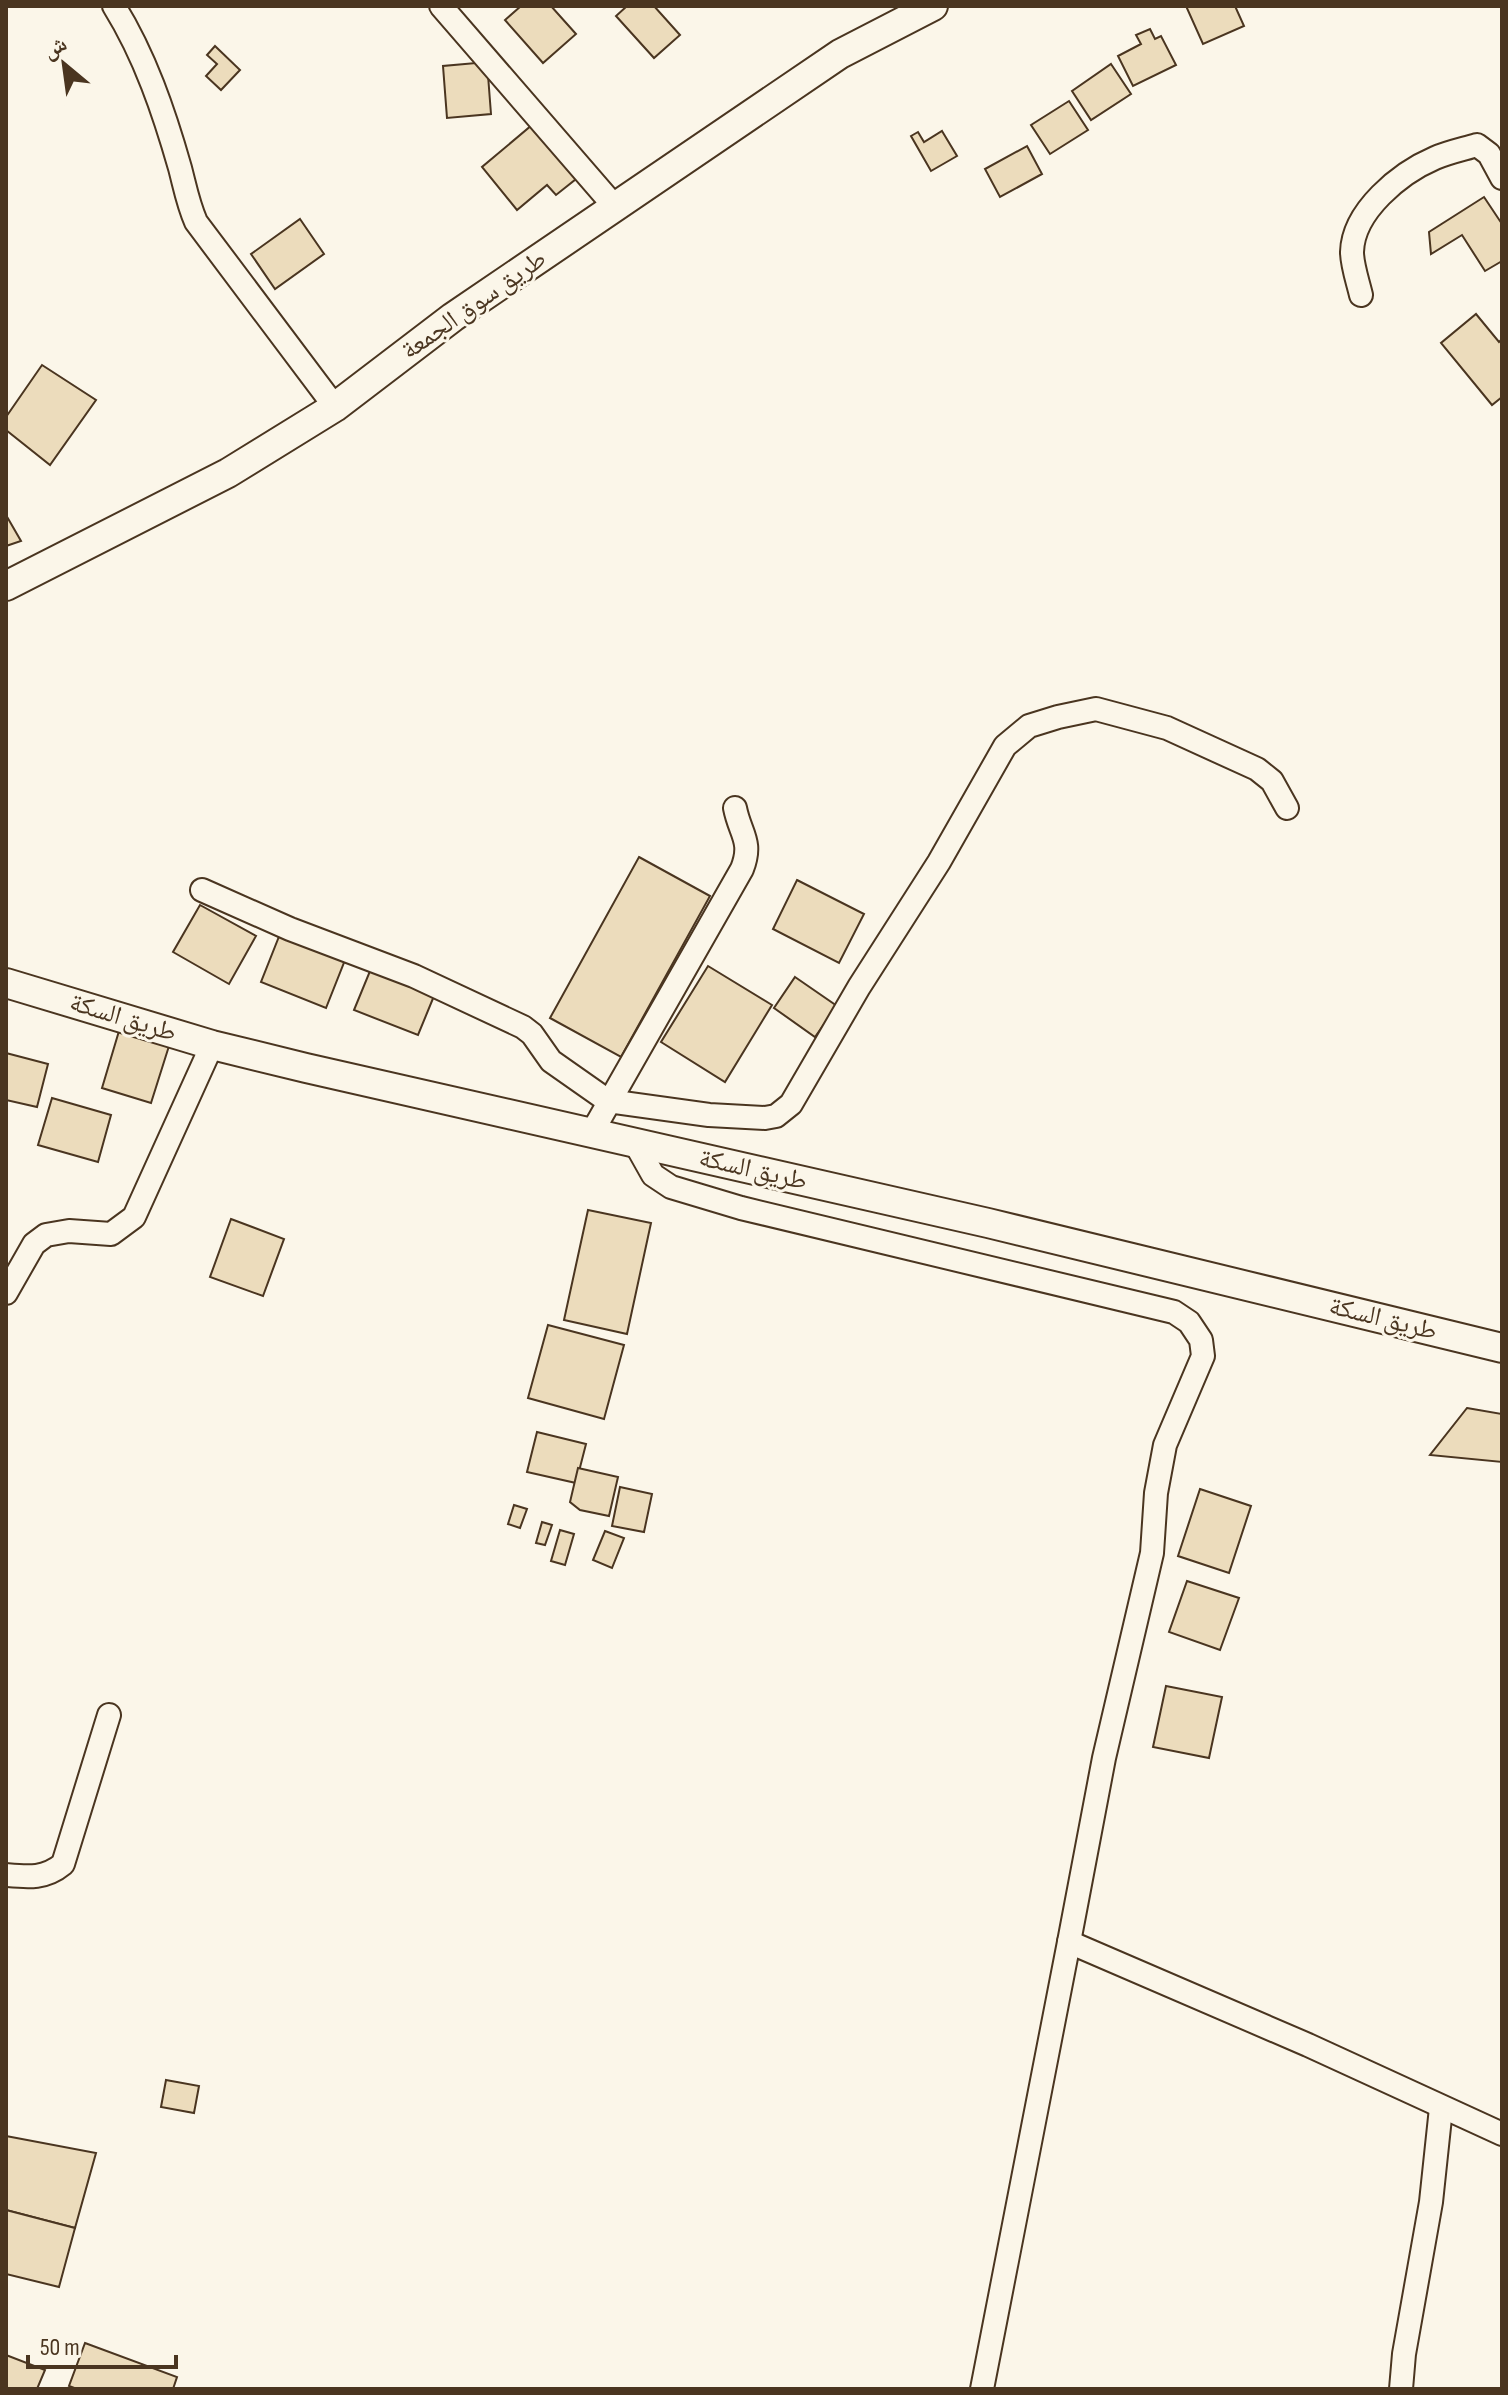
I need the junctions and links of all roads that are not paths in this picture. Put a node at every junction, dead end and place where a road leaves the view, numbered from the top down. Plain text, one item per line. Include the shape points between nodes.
1 (114, 6) edge
2 (441, 6) edge
3 (933, 6) edge
4 (1502, 178) edge
5 (615, 207) junction
6 (1361, 295) dead end
7 (335, 407) junction
8 (6, 586) edge
9 (735, 808) dead end
10 (1287, 808) dead end
11 (202, 890) dead end
12 (6, 983) edge
13 (212, 1045) junction
14 (608, 1101) junction
15 (591, 1134) junction
16 (635, 1143) junction
17 (6, 1293) edge
18 (1502, 1348) edge
19 (109, 1715) dead end
20 (6, 1875) edge
21 (1069, 1942) junction
22 (1441, 2108) junction
23 (1502, 2134) edge
24 (982, 2389) edge
25 (1401, 2389) edge

1 - 7 street via 135,39 196,222
2 - 5 street
3 - 5 main road, طريق سوق الجمعة via 840,54
4 - 6 street via 1489,154 1477,145 1436,158 1388,190 1363,214 1357,230 1352,253
5 - 7 main road, طريق سوق الجمعة via 453,317
7 - 8 main road, طريق سوق الجمعة via 228,473
9 - 14 street via 748,854 742,869
10 - 14 street via 1272,781 1257,769 1167,728 1096,709 1029,726 1005,746 791,1104 765,1118
11 - 14 street via 414,976 523,1027 551,1061
12 - 13 main road, طريق السكة
13 - 15 main road, طريق السكة
13 - 17 street via 134,1217 111,1234 46,1235 34,1244
14 - 15 street
15 - 16 main road, طريق السكة
16 - 18 main road, طريق السكة
16 - 21 street via 653,1175 671,1187 1174,1312 1201,1340 1203,1356 1165,1445 1152,1553 1101,1772
19 - 20 street via 63,1864 34,1878
21 - 22 street
21 - 24 street
22 - 23 street
22 - 25 street

